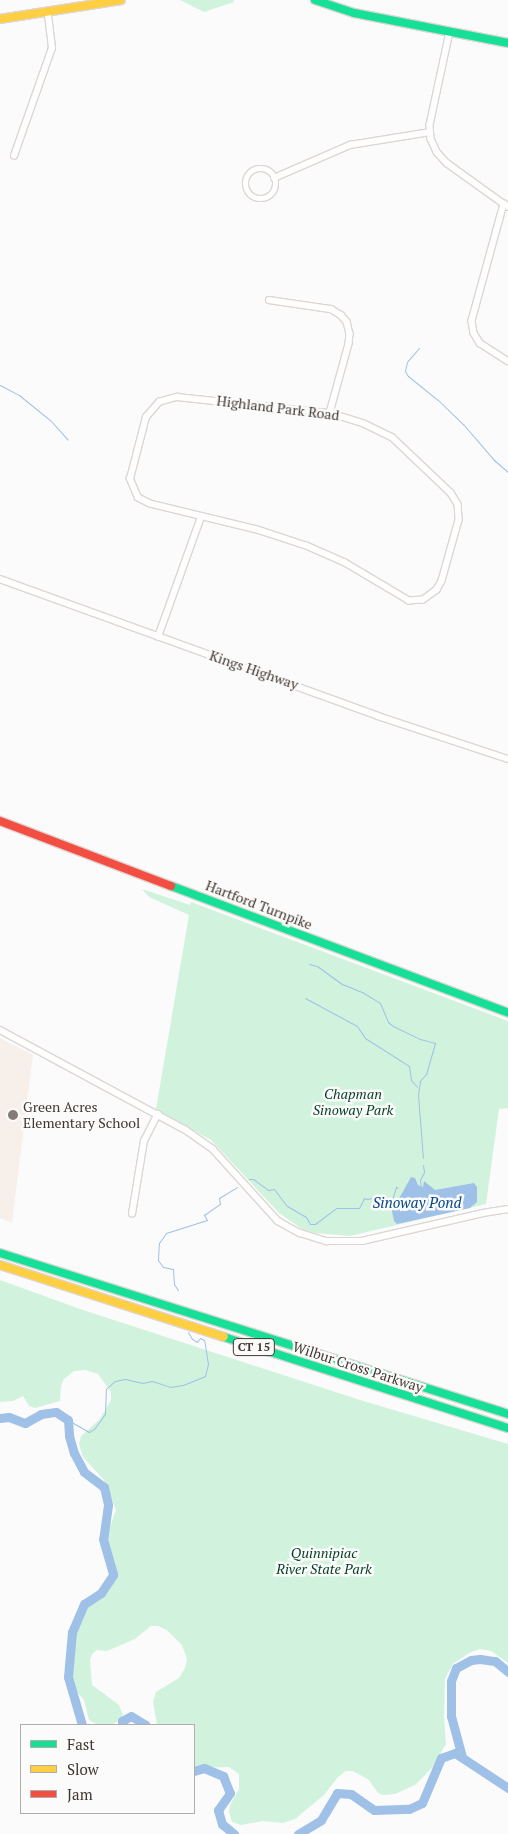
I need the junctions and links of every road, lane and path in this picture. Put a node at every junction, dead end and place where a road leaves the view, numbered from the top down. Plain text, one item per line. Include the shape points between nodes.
1 (121, 0) edge
2 (315, 0) edge
3 (48, 12) junction
4 (0, 19) edge
5 (450, 32) junction
6 (508, 43) edge
7 (430, 132) junction
8 (14, 156) dead end
9 (274, 178) junction
10 (506, 205) edge
11 (268, 300) dead end
12 (508, 361) edge
13 (330, 412) junction
14 (201, 517) junction
15 (0, 579) edge
16 (158, 637) junction
17 (508, 759) edge
18 (0, 821) edge
19 (508, 1013) edge
20 (0, 1030) edge
21 (158, 1114) junction
22 (508, 1209) edge
23 (132, 1214) dead end
24 (0, 1253) edge
25 (0, 1265) edge
26 (508, 1414) edge
27 (508, 1428) edge

1 - 3 main road
2 - 5 main road via 354,14
3 - 4 main road
3 - 8 street via 52,48
5 - 6 main road
5 - 7 street
7 - 9 street via 350,145
7 - 10 street via 437,152 447,163
9 - 9 street via 268,171 254,171 248,177 247,189 256,198 266,198 275,188
10 - 12 street via 472,321 480,343
11 - 13 street via 331,309 347,322 349,344
13 - 14 street, Highland Park Road via 184,398 159,402 144,422 131,471 133,490 138,498 150,504
13 - 14 street, Highland Park Road via 392,437 455,498 460,511 459,520 442,581 431,597 409,601 345,563 306,546
14 - 16 street
15 - 16 street, Kings Highway
16 - 17 street, Kings Highway
18 - 19 main road, Hartford Turnpike
20 - 21 street
21 - 22 street via 213,1149 278,1221 315,1238 345,1243 362,1241
21 - 23 street via 144,1141
24 - 26 main road, Wilbur Cross Parkway / CT 15
25 - 27 main road, Wilbur Cross Parkway / CT 15

